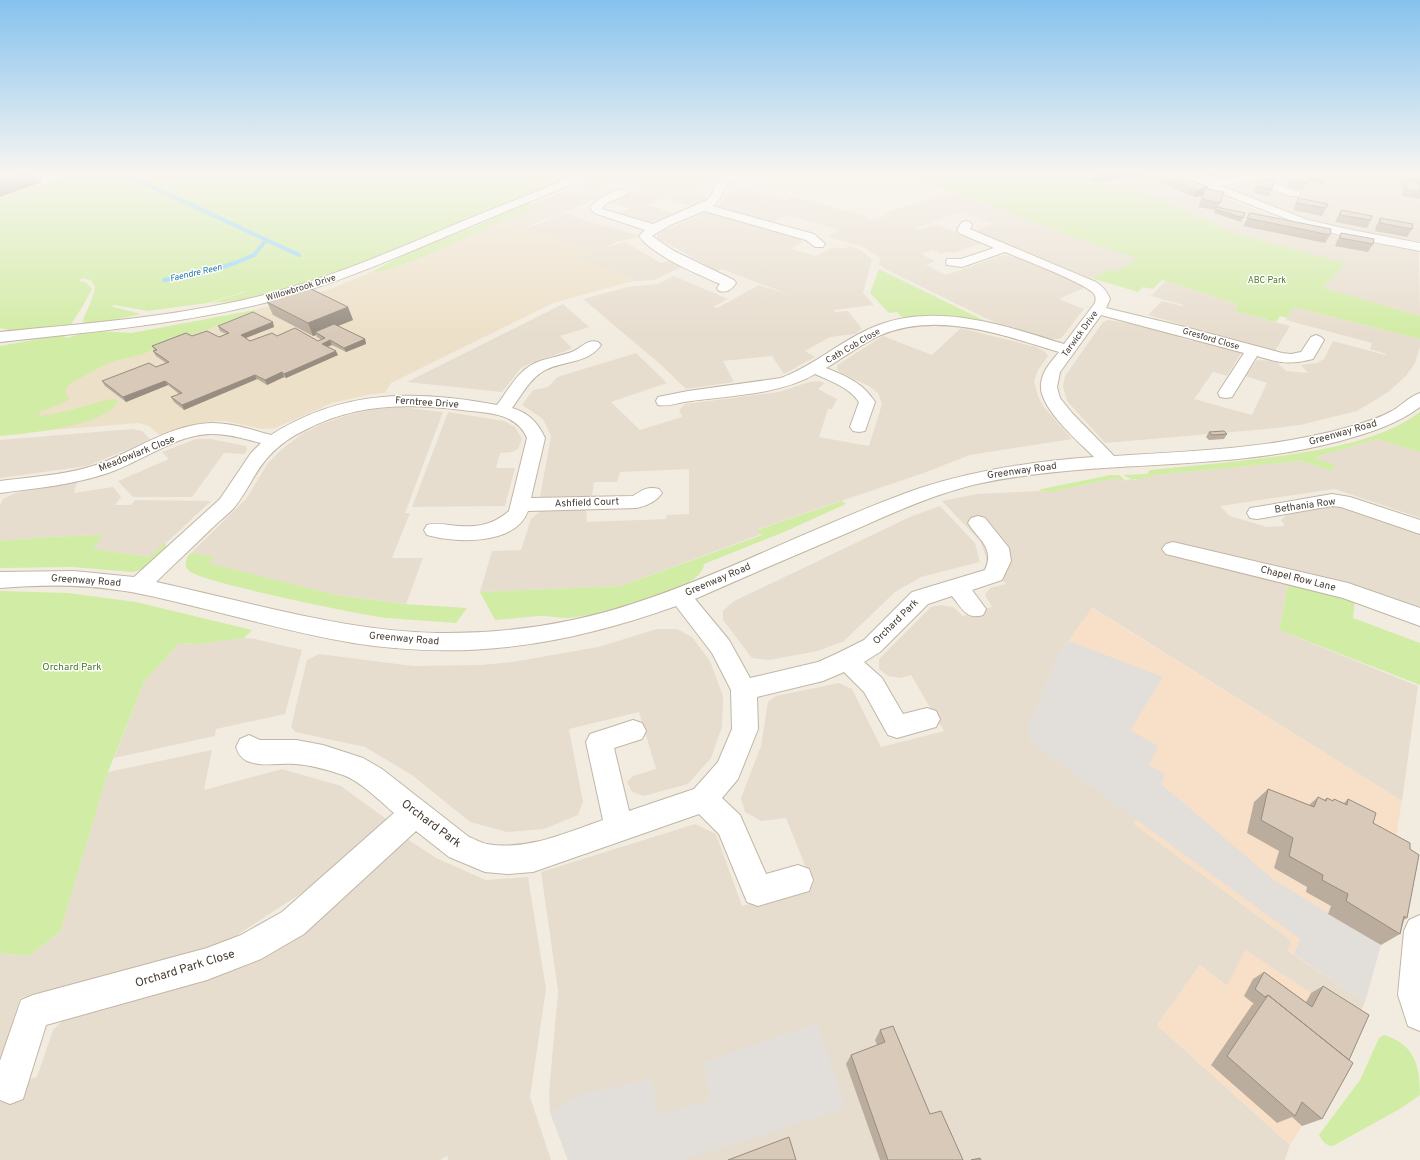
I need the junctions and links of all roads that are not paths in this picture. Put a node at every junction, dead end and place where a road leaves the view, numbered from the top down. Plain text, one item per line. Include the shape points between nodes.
1 (458, 227) edge
2 (649, 227) edge
3 (659, 227) edge
4 (775, 227) edge
5 (965, 227) edge
6 (1320, 227) edge
7 (655, 229) junction
8 (820, 244) dead end
9 (1420, 247) edge
10 (1005, 248) junction
11 (952, 262) dead end
12 (724, 288) dead end
13 (1098, 310) junction
14 (0, 337) edge
15 (1316, 340) dead end
16 (593, 345) dead end
17 (1068, 350) junction
18 (1253, 351) junction
19 (814, 368) junction
20 (1226, 393) dead end
21 (1420, 398) edge
22 (664, 401) dead end
23 (502, 410) junction
24 (859, 427) dead end
25 (274, 441) junction
26 (1109, 462) junction
27 (0, 487) edge
28 (652, 493) dead end
29 (521, 505) junction
30 (1257, 513) dead end
31 (978, 523) dead end
32 (1420, 527) edge
33 (434, 530) dead end
34 (1173, 549) dead end
35 (0, 580) edge
36 (138, 586) junction
37 (957, 587) junction
38 (680, 596) junction
39 (975, 609) dead end
40 (1420, 617) edge
41 (847, 660) junction
42 (744, 690) junction
43 (927, 719) dead end
44 (633, 731) dead end
45 (249, 747) dead end
46 (704, 799) junction
47 (414, 813) junction
48 (619, 829) junction
49 (798, 880) dead end
50 (1420, 931) edge
51 (1420, 1014) edge
52 (10, 1086) dead end

1 - 14 street, Willowbrook Drive via 322,282 244,304 120,324
2 - 7 street
3 - 7 street
4 - 8 street via 810,237
5 - 10 street, Tarwick Drive via 963,230
6 - 9 street
7 - 12 street via 646,236 647,240 712,277 729,283
10 - 11 street via 962,263
10 - 13 street, Tarwick Drive via 1091,284 1101,293 1103,299
13 - 17 street, Tarwick Drive
13 - 18 street, Gresford Close
15 - 18 street, Gresford Close via 1310,353 1301,358 1281,358
16 - 23 street via 587,352 530,372
17 - 19 street, Cath Cob Close via 972,324 918,321 874,332
17 - 26 street, Tarwick Drive via 1052,372 1049,391 1058,408
18 - 20 street
19 - 22 street, Cath Cob Close via 801,376 772,385
19 - 24 street via 858,389 864,396 868,402
21 - 26 street, Greenway Road via 1402,412 1384,421 1344,435 1300,445 1248,452
23 - 25 street, Ferntree Drive via 434,402 384,400 326,415
23 - 29 street, Ferntree Drive via 526,421 536,438
25 - 27 street, Meadowlark Close via 223,430 205,429 84,474
25 - 36 street, Ferntree Drive via 262,452 227,504
26 - 38 street, Greenway Road via 1003,473 939,488 864,517
28 - 29 street, Ashfield Court via 637,502
29 - 33 street, Ferntree Drive via 511,521 498,529 462,534
30 - 32 street, Bethania Row via 1332,500 1343,501
31 - 37 street, Orchard Park via 998,548 1000,561 994,575
34 - 40 street, Chapel Row Lane via 1348,591
35 - 36 street, Greenway Road via 86,579
36 - 38 street, Greenway Road via 352,634 429,643 474,642 562,632
37 - 39 street
37 - 41 street, Orchard Park via 920,598 872,646
38 - 42 street via 721,646
41 - 42 street, Orchard Park via 823,671
41 - 43 street via 873,685 897,727
42 - 46 street via 744,729 728,770
44 - 48 street via 598,742
45 - 47 street, Orchard Park via 254,752 296,752 352,766 372,778
46 - 48 street, Orchard Park
46 - 49 street via 730,825 758,891
47 - 48 street, Orchard Park via 459,847 485,858 507,860 533,858
47 - 52 street, Orchard Park Close via 293,923 250,948 207,964 33,1012
50 - 51 street via 1415,995

